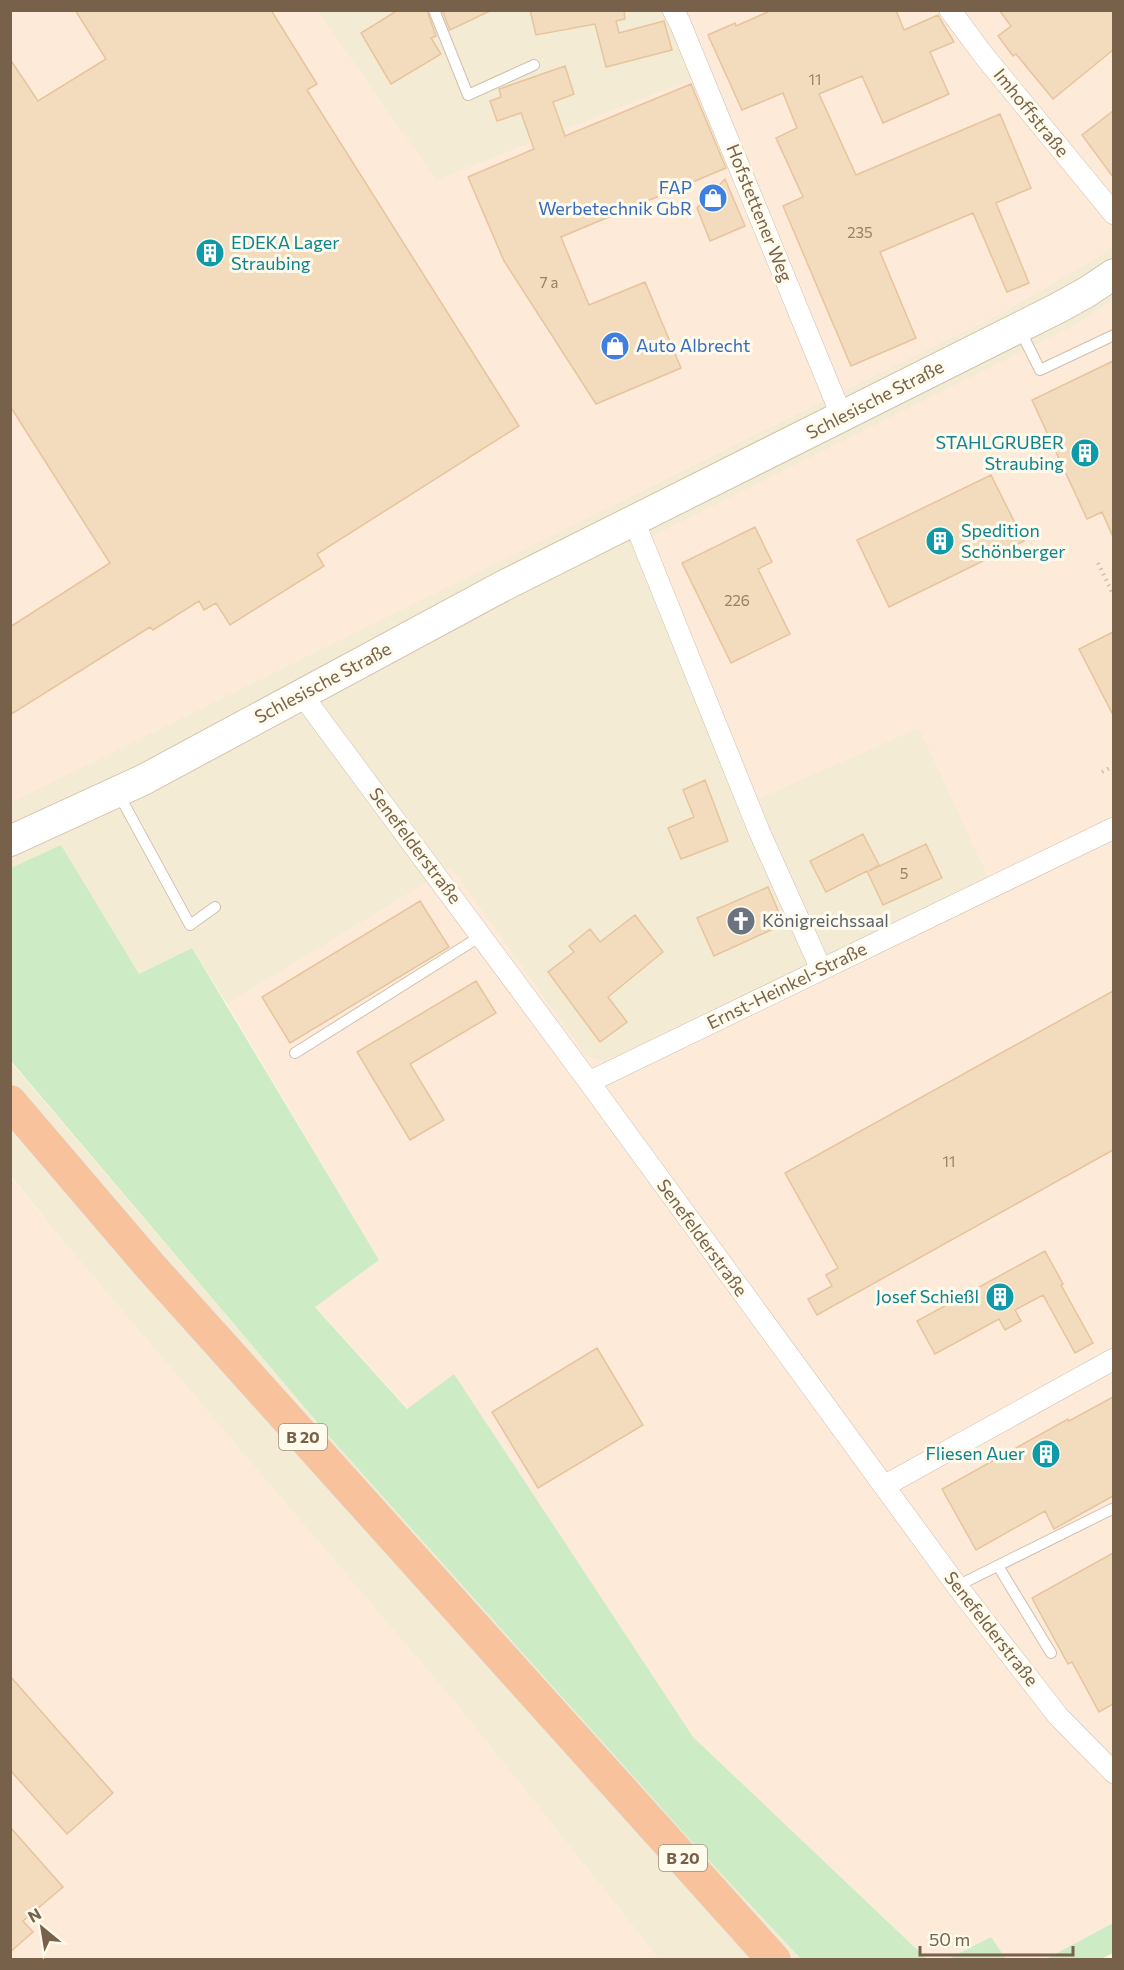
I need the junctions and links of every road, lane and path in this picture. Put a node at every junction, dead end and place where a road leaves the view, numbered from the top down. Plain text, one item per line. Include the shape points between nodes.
1 (434, 10) edge
2 (673, 10) edge
3 (950, 10) edge
4 (534, 65) dead end
5 (1113, 214) edge
6 (1113, 274) edge
7 (1019, 327) junction
8 (1113, 335) edge
9 (842, 417) junction
10 (634, 521) junction
11 (1098, 563) dead end
12 (1113, 596) edge
13 (303, 694) junction
14 (1113, 766) edge
15 (1102, 772) dead end
16 (117, 793) junction
17 (1113, 828) edge
18 (10, 841) edge
19 (215, 907) dead end
20 (481, 936) junction
21 (821, 969) junction
22 (295, 1053) dead end
23 (589, 1082) junction
24 (10, 1102) edge
25 (1113, 1359) edge
26 (884, 1486) junction
27 (1113, 1508) edge
28 (998, 1566) junction
29 (957, 1586) junction
30 (1051, 1653) dead end
31 (1113, 1773) edge
32 (771, 1956) edge

1 - 4 lane via 468,95
2 - 9 street, Hofstettener Weg
3 - 5 street, Imhoffstraße
6 - 7 street, Schlesische Straße
7 - 8 lane via 1040,370
7 - 9 street, Schlesische Straße
9 - 10 street, Schlesische Straße
10 - 13 street, Schlesische Straße via 503,586
10 - 21 street via 759,831
11 - 12 path
13 - 16 street, Schlesische Straße
13 - 20 street, Senefelderstraße
14 - 15 path
16 - 18 street, Schlesische Straße
16 - 19 lane via 190,925
17 - 21 street, Ernst-Heinkel-Straße
20 - 22 lane
20 - 23 street, Senefelderstraße
21 - 23 street, Ernst-Heinkel-Straße
23 - 26 street, Senefelderstraße
24 - 32 highway, B 20 via 151,1267
25 - 26 street
26 - 29 street, Senefelderstraße
27 - 28 lane
28 - 29 lane
28 - 30 lane
29 - 31 street, Senefelderstraße via 1058,1716

